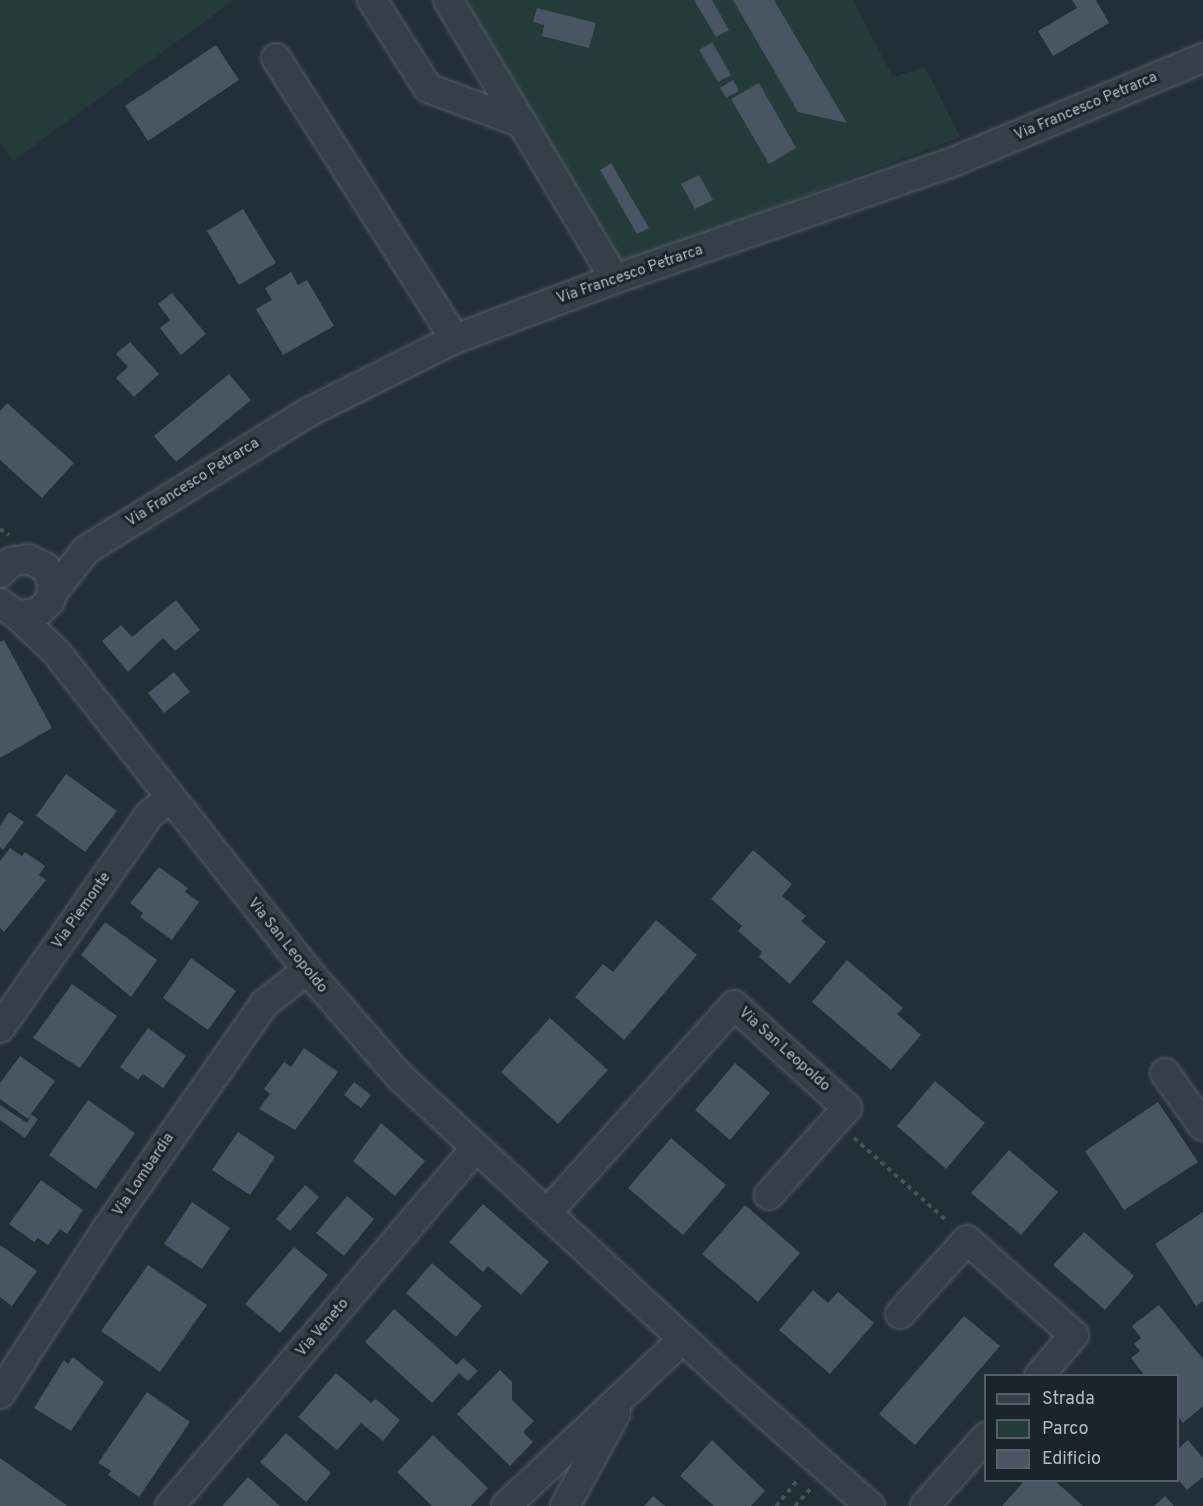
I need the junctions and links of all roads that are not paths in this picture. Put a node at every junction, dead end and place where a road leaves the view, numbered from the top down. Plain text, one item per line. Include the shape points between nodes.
1 (372, 0) edge
2 (448, 0) edge
3 (276, 58) dead end
4 (1203, 58) edge
5 (522, 123) junction
6 (615, 279) junction
7 (455, 339) junction
8 (86, 550) junction
9 (12, 560) edge
10 (51, 596) junction
11 (7, 611) edge
12 (56, 652) junction
13 (169, 799) junction
14 (307, 970) junction
15 (0, 1028) edge
16 (1165, 1073) dead end
17 (1203, 1126) edge
18 (475, 1149) junction
19 (769, 1195) dead end
20 (547, 1213) junction
21 (900, 1314) dead end
22 (682, 1339) junction
23 (1041, 1374) edge
24 (628, 1390) junction
25 (0, 1394) edge
26 (984, 1439) edge
27 (170, 1506) edge
28 (506, 1506) edge
29 (565, 1506) edge
30 (870, 1506) edge
31 (925, 1506) edge

1 - 5 street via 428,88
2 - 5 street
3 - 7 street
4 - 6 street, Via Francesco Petrarca via 953,162
5 - 6 street
6 - 7 street, Via Francesco Petrarca
7 - 8 street, Via Francesco Petrarca via 309,412
8 - 9 street, Via Francesco Petrarca
8 - 10 street, Via Francesco Petrarca
9 - 10 street via 45,567
10 - 11 street via 37,613
10 - 12 street
11 - 12 street, Via San Leopoldo
12 - 13 street, Via San Leopoldo
13 - 14 street, Via San Leopoldo
13 - 15 street, Via Piemonte via 150,814
14 - 18 street, Via San Leopoldo via 361,1036
14 - 25 street, Via Lombardia via 264,1004 250,1023 106,1230
16 - 17 street
18 - 20 street, Via San Leopoldo
18 - 27 street, Via Veneto
19 - 20 street, Via San Leopoldo via 847,1108 734,1005
20 - 22 street, Via San Leopoldo
21 - 23 street via 968,1240 1074,1335
22 - 24 street
22 - 30 street, Via San Leopoldo
24 - 28 street
24 - 29 street
26 - 31 street

